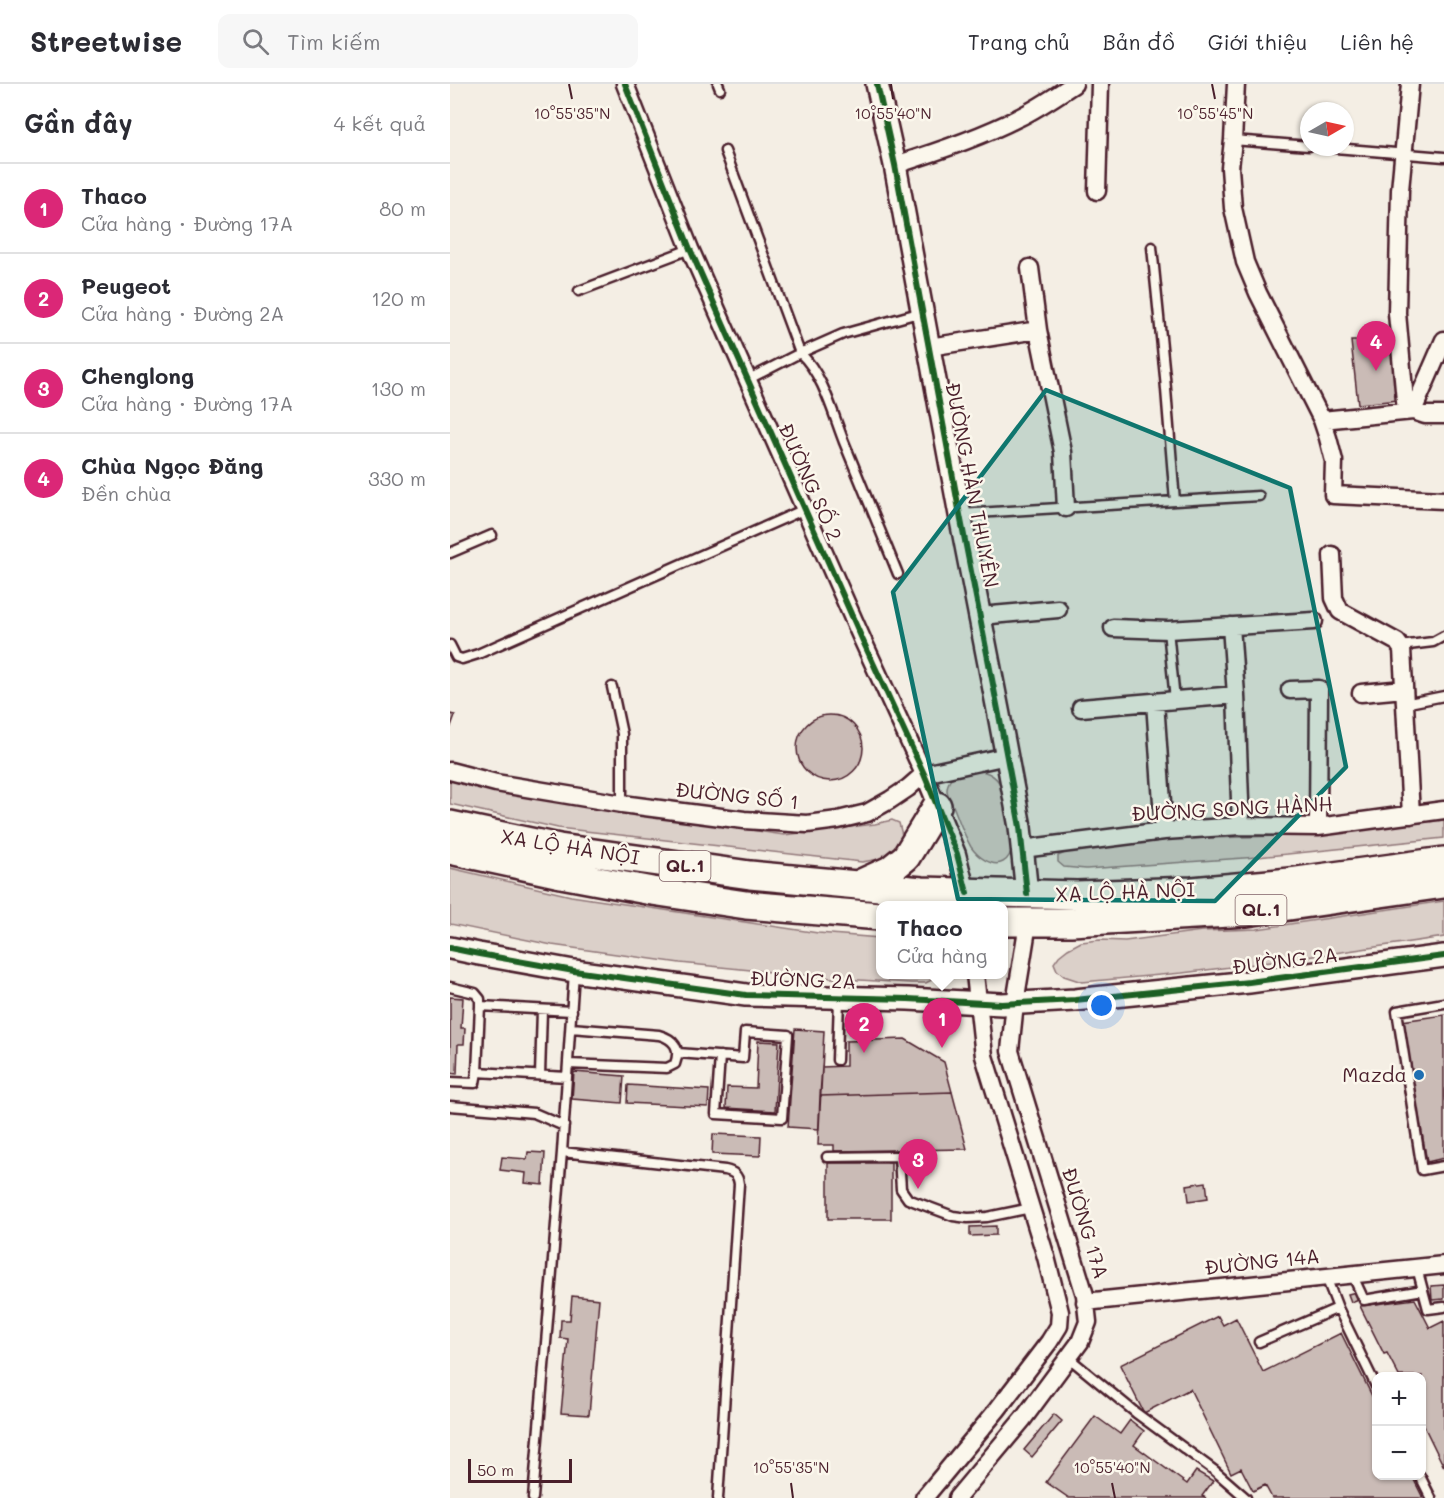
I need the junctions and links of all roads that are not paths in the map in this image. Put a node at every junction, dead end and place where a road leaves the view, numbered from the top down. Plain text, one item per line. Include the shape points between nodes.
1 (625, 84) edge
2 (877, 84) edge
3 (1074, 84) edge
4 (1100, 84) edge
5 (1236, 84) edge
6 (1410, 84) edge
7 (1233, 140) junction
8 (1300, 145) edge
9 (1354, 150) edge
10 (725, 151) dead end
11 (1404, 154) junction
12 (1444, 157) edge
13 (895, 165) junction
14 (1097, 191) dead end
15 (1152, 247) dead end
16 (690, 249) junction
17 (1030, 268) dead end
18 (579, 291) dead end
19 (923, 312) junction
20 (1038, 330) junction
21 (1444, 340) edge
22 (930, 347) junction
23 (800, 353) junction
24 (747, 380) junction
25 (1409, 412) junction
26 (1444, 415) edge
27 (1322, 420) junction
28 (1259, 496) dead end
29 (1444, 500) edge
30 (1175, 501) junction
31 (1066, 508) junction
32 (805, 509) junction
33 (960, 514) junction
34 (492, 535) dead end
35 (450, 553) edge
36 (1332, 555) dead end
37 (898, 574) dead end
38 (1058, 609) dead end
39 (980, 616) junction
40 (1314, 621) dead end
41 (1231, 626) junction
42 (1113, 628) dead end
43 (1168, 630) junction
44 (1444, 636) edge
45 (450, 645) edge
46 (1400, 646) junction
47 (612, 687) dead end
48 (1290, 690) dead end
49 (1361, 693) dead end
50 (1236, 695) junction
51 (1444, 696) edge
52 (1404, 697) junction
53 (1175, 700) junction
54 (1155, 702) junction
55 (1081, 708) dead end
56 (1007, 756) junction
57 (450, 771) edge
58 (924, 774) junction
59 (622, 804) junction
60 (937, 807) junction
61 (1444, 810) edge
62 (1411, 814) junction
63 (450, 825) edge
64 (1241, 826) junction
65 (1318, 827) junction
66 (1164, 831) junction
67 (1022, 849) junction
68 (450, 850) edge
69 (1444, 861) edge
70 (1444, 884) edge
71 (856, 886) junction
72 (1027, 894) junction
73 (967, 899) edge
74 (876, 916) edge
75 (1016, 922) edge
76 (450, 948) edge
77 (1444, 956) edge
78 (574, 971) junction
79 (975, 979) edge
80 (450, 987) edge
81 (839, 998) junction
82 (978, 1003) junction
83 (1015, 1003) junction
84 (1444, 1003) edge
85 (480, 1006) junction
86 (542, 1010) junction
87 (572, 1011) junction
88 (571, 1028) junction
89 (678, 1053) junction
90 (720, 1056) junction
91 (837, 1060) dead end
92 (568, 1064) junction
93 (477, 1072) junction
94 (540, 1075) junction
95 (567, 1077) junction
96 (450, 1082) edge
97 (450, 1106) edge
98 (564, 1126) junction
99 (562, 1152) junction
100 (827, 1156) dead end
101 (1444, 1166) edge
102 (1032, 1208) junction
103 (1444, 1265) edge
104 (1417, 1268) junction
105 (1352, 1274) junction
106 (1325, 1276) junction
107 (1423, 1290) junction
108 (1085, 1302) junction
109 (1444, 1307) edge
110 (1338, 1308) junction
111 (1259, 1341) dead end
112 (1069, 1358) junction
113 (1372, 1376) edge
114 (1422, 1480) edge
115 (533, 1498) edge
116 (718, 1498) edge
117 (924, 1498) edge
118 (957, 1498) edge
119 (1246, 1498) edge
120 (1431, 1498) edge

1 - 16 street, ĐƯỜNG SỐ 2
2 - 13 street, ĐƯỜNG HÀN THUYÊN
3 - 13 street via 1018,118 949,148
4 - 14 street
5 - 7 street
6 - 11 street
7 - 8 lane
7 - 27 street via 1233,208 1245,262
9 - 11 lane
10 - 23 lane
11 - 12 lane
11 - 25 street via 1397,313
13 - 19 street, ĐƯỜNG HÀN THUYÊN
15 - 30 lane
16 - 18 lane
16 - 24 street, ĐƯỜNG SỐ 2
17 - 20 street
19 - 22 street, ĐƯỜNG HÀN THUYÊN
19 - 23 lane via 843,334
20 - 22 street
20 - 31 street via 1063,452
21 - 25 street
22 - 33 street, ĐƯỜNG HÀN THUYÊN
23 - 24 lane
23 - 37 lane via 823,388
24 - 32 street, ĐƯỜNG SỐ 2
25 - 26 street
25 - 27 street
27 - 29 street via 1334,461 1333,495
28 - 30 lane
30 - 31 lane
31 - 33 lane
32 - 45 lane via 478,654 462,659 456,657
32 - 58 street, ĐƯỜNG SỐ 2
33 - 39 street, ĐƯỜNG HÀN THUYÊN
34 - 35 lane
36 - 46 street via 1334,598 1340,611
38 - 39 street
39 - 56 street, ĐƯỜNG HÀN THUYÊN
40 - 41 street
41 - 43 street
41 - 50 street
42 - 43 street
43 - 53 lane
44 - 46 lane via 1433,642
46 - 52 street
47 - 59 lane via 622,734
48 - 65 street via 1318,689
49 - 52 street
50 - 53 street
50 - 64 street
51 - 52 lane
52 - 62 street
53 - 54 street
54 - 55 street
54 - 66 street
56 - 58 street, ĐƯỜNG SỐ 1
56 - 67 street, ĐƯỜNG HÀN THUYÊN
57 - 59 street, ĐƯỜNG SỐ 1 via 496,783
58 - 59 street, ĐƯỜNG SỐ 1 via 867,813 807,824
58 - 60 street, ĐƯỜNG SỐ 2
60 - 71 highway via 906,857 890,870
60 - 73 street, ĐƯỜNG SỐ 2 via 957,854
61 - 62 street, ĐƯỜNG SONG HÀNH
62 - 65 street, ĐƯỜNG SONG HÀNH
63 - 71 highway, XA LỘ HÀ NỘI / QL.1 via 559,848
64 - 65 street, ĐƯỜNG SONG HÀNH
64 - 66 street, ĐƯỜNG SONG HÀNH
66 - 67 street, ĐƯỜNG SONG HÀNH
67 - 72 street, ĐƯỜNG HÀN THUYÊN
68 - 74 highway, XA LỘ HÀ NỘI / QL.1 via 652,891 746,905
69 - 72 highway, XA LỘ HÀ NỘI / QL.1 via 1192,891
70 - 75 highway, XA LỘ HÀ NỘI / QL.1 via 1247,912
71 - 73 highway, XA LỘ HÀ NỘI / QL.1
72 - 73 highway, XA LỘ HÀ NỘI / QL.1
72 - 75 highway
75 - 83 street, ĐƯỜNG 17A
76 - 78 street, ĐƯỜNG 2A
77 - 83 street, ĐƯỜNG 2A via 1249,982
78 - 81 street, ĐƯỜNG 2A via 746,995
78 - 87 lane
79 - 82 street
80 - 85 lane via 475,993
81 - 82 street, ĐƯỜNG 2A
81 - 91 lane
82 - 83 street, ĐƯỜNG 2A
82 - 102 street via 984,1056
83 - 108 street, ĐƯỜNG 17A via 1010,1051
84 - 101 lane via 1397,1011 1422,1170
85 - 86 lane
85 - 93 lane
86 - 87 lane
86 - 94 lane
87 - 88 lane
88 - 89 lane via 659,1035 671,1039
88 - 92 lane
89 - 90 lane
89 - 92 lane via 675,1064 667,1068
90 - 90 lane via 743,1058 745,1032 788,1035 782,1118 716,1113
92 - 95 lane
93 - 94 lane
93 - 96 lane via 475,1083
94 - 95 lane
95 - 98 lane
97 - 98 lane via 534,1113
98 - 99 lane
99 - 115 lane
99 - 116 lane via 725,1170 738,1178
100 - 102 lane via 899,1156 901,1189 908,1198 953,1216 976,1218
102 - 117 street via 1060,1312 1059,1326 998,1410
103 - 104 street, ĐƯỜNG 14A
104 - 105 street, ĐƯỜNG 14A
104 - 107 lane
105 - 106 street, ĐƯỜNG 14A
105 - 107 lane via 1364,1300
106 - 108 street, ĐƯỜNG 14A
106 - 110 lane
107 - 109 lane via 1428,1309
108 - 112 street, ĐƯỜNG 17A via 1088,1322
110 - 111 lane
110 - 113 lane
112 - 118 street, ĐƯỜNG 17A
112 - 119 lane
114 - 120 lane

